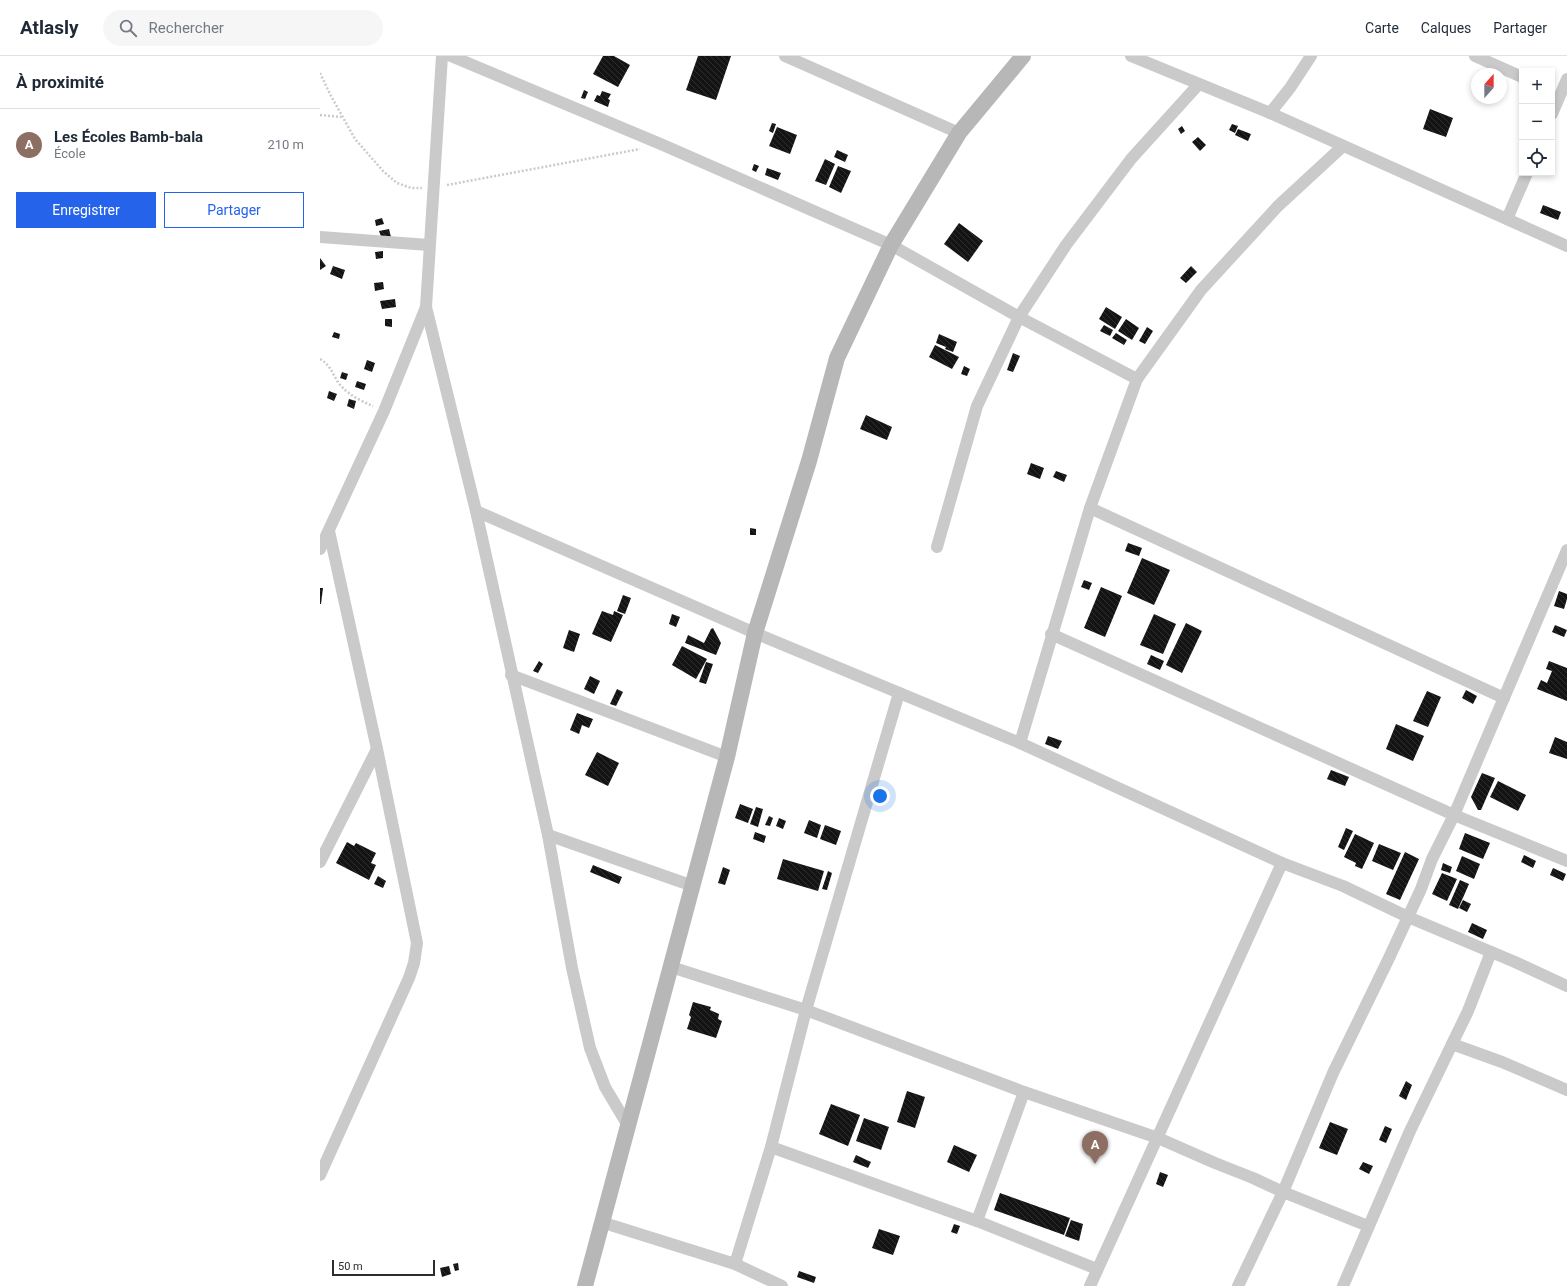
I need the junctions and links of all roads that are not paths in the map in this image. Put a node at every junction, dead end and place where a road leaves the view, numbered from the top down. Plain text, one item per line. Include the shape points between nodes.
1 (442, 56) edge
2 (451, 56) edge
3 (785, 56) edge
4 (1022, 56) edge
5 (1131, 56) edge
6 (1311, 56) edge
7 (1475, 56) edge
8 (1519, 76) edge
9 (1567, 79) edge
10 (1198, 84) junction
11 (1560, 94) edge
12 (1555, 106) edge
13 (1270, 113) junction
14 (959, 133) junction
15 (1343, 146) junction
16 (1526, 176) edge
17 (1507, 219) junction
18 (320, 237) edge
19 (891, 245) junction
20 (429, 246) junction
21 (1567, 246) edge
22 (426, 307) junction
23 (1019, 317) junction
24 (1137, 379) junction
25 (1090, 508) junction
26 (476, 511) junction
27 (329, 531) junction
28 (937, 547) dead end
29 (320, 549) edge
30 (1567, 550) edge
31 (755, 633) junction
32 (1051, 634) junction
33 (511, 675) junction
34 (899, 693) junction
35 (1504, 698) junction
36 (1020, 743) junction
37 (378, 749) junction
38 (727, 758) junction
39 (1454, 815) junction
40 (548, 835) junction
41 (1566, 859) edge
42 (320, 862) edge
43 (1282, 863) junction
44 (693, 886) junction
45 (1408, 917) junction
46 (1491, 952) junction
47 (671, 967) junction
48 (1567, 986) edge
49 (806, 1010) junction
50 (1452, 1044) junction
51 (1567, 1090) edge
52 (1024, 1092) junction
53 (627, 1124) junction
54 (1158, 1138) junction
55 (771, 1147) junction
56 (320, 1175) edge
57 (1283, 1192) junction
58 (601, 1222) junction
59 (977, 1222) junction
60 (1368, 1226) junction
61 (735, 1264) junction
62 (1097, 1268) junction
63 (584, 1286) edge
64 (782, 1286) edge
65 (1090, 1286) edge
66 (1238, 1286) edge
67 (1343, 1286) edge

1 - 20 street
2 - 19 street
3 - 14 street
4 - 14 street
5 - 10 street
6 - 13 street
7 - 8 street
9 - 11 street
10 - 13 street
10 - 23 street via 1122,171 1066,245
11 - 12 street
13 - 15 street
14 - 19 street
15 - 17 street
15 - 24 street via 1278,206 1201,290
16 - 17 street
17 - 21 street
18 - 20 street
19 - 23 street
19 - 31 street via 836,358 809,461
20 - 22 street
22 - 26 street
22 - 27 street via 384,411
23 - 24 street
23 - 28 street via 977,406
24 - 25 street
25 - 32 street
25 - 35 street
26 - 31 street
26 - 33 street
27 - 29 street
27 - 37 street
30 - 35 street
31 - 34 street
31 - 38 street
32 - 36 street
32 - 39 street
33 - 38 street
33 - 40 street
34 - 36 street
34 - 49 street
35 - 39 street
36 - 43 street
37 - 42 street
37 - 56 street via 418,943 409,978
38 - 44 street
39 - 41 street
39 - 45 street
40 - 44 street
40 - 53 street via 572,968 590,1048 605,1087
43 - 45 street via 1342,886
43 - 54 street
44 - 47 street
45 - 46 street
45 - 57 street via 1334,1073
46 - 48 street
46 - 50 street
47 - 49 street
47 - 53 street
49 - 52 street
49 - 55 street
50 - 51 street
50 - 60 street
52 - 54 street
52 - 59 street
53 - 58 street
54 - 57 street
54 - 62 street
55 - 59 street
55 - 61 street
57 - 60 street
57 - 66 street
58 - 61 street
58 - 63 street
59 - 62 street
60 - 67 street
61 - 64 street
62 - 65 street

